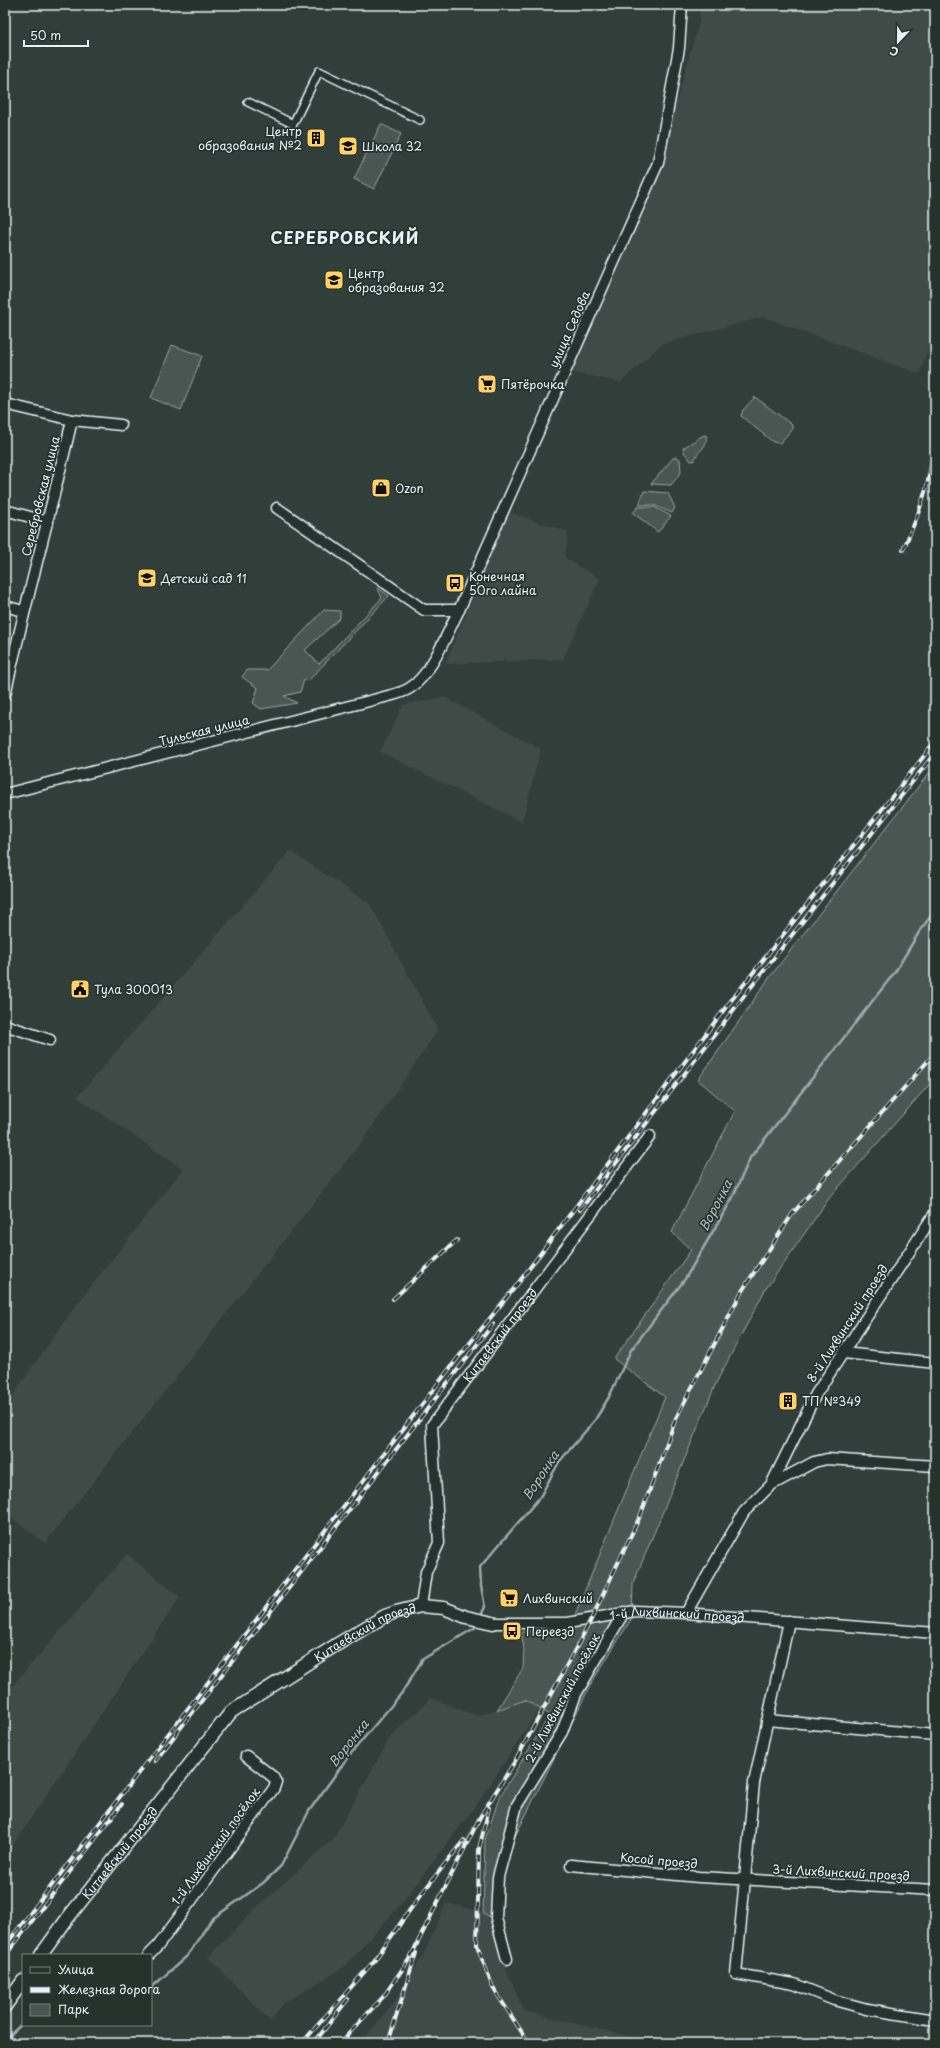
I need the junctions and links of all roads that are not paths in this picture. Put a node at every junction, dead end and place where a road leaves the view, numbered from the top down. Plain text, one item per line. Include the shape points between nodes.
1 (682, 5) edge
2 (248, 102) dead end
3 (420, 120) dead end
4 (5, 404) edge
5 (72, 420) junction
6 (121, 425) dead end
7 (277, 508) dead end
8 (5, 510) edge
9 (48, 522) junction
10 (5, 606) edge
11 (459, 610) junction
12 (23, 611) junction
13 (409, 689) joint
14 (5, 695) edge
15 (5, 794) edge
16 (5, 1025) edge
17 (50, 1040) dead end
18 (650, 1136) dead end
19 (935, 1213) edge
20 (844, 1353) junction
21 (935, 1363) edge
22 (935, 1466) edge
23 (771, 1485) junction
24 (421, 1606) junction
25 (624, 1612) junction
26 (686, 1613) junction
27 (789, 1622) junction
28 (493, 1623) joint
29 (935, 1633) edge
30 (767, 1720) junction
31 (935, 1735) edge
32 (246, 1756) dead end
33 (571, 1865) dead end
34 (745, 1879) junction
35 (935, 1890) edge
36 (42, 1954) edge
37 (150, 1954) edge
38 (506, 1959) dead end
39 (21, 1987) edge
40 (5, 2006) edge
41 (935, 2020) edge

1 - 11 street, улица Седова via 679,48 658,163
2 - 3 street via 292,124 319,71
4 - 5 street
5 - 6 street
5 - 9 street, Серебровская улица
7 - 11 street via 424,610
8 - 9 street
9 - 12 street, Серебровская улица
10 - 12 street
11 - 13 street, улица Седова via 432,662
12 - 14 street, Серебровская улица
13 - 15 street, Тульская улица via 287,723
16 - 17 street
18 - 24 street, Китаевский проезд via 432,1425 439,1543 426,1572
19 - 20 street, 8-й Лихвинский проезд
20 - 21 street
20 - 23 street, 8-й Лихвинский проезд via 808,1409
22 - 23 street via 827,1458 814,1462
23 - 26 street, 8-й Лихвинский проезд via 744,1512
24 - 28 street, 1-й Лихвинский проезд via 444,1608 466,1617
24 - 36 street, Китаевский проезд via 396,1612 373,1622 231,1712
25 - 26 street, 1-й Лихвинский проезд
25 - 28 street, 1-й Лихвинский проезд via 568,1623
25 - 38 street, 2-й Лихвинский посёлок via 576,1694 562,1732 517,1805 498,1877 496,1918
26 - 27 street, 1-й Лихвинский проезд
27 - 29 street, 1-й Лихвинский проезд
27 - 30 street
30 - 31 street
30 - 34 street via 754,1783
32 - 37 street, 1-й Лихвинский посёлок via 273,1777 276,1782 274,1788
33 - 34 street, Косой проезд
34 - 35 street, 3-й Лихвинский проезд
34 - 41 street via 736,1974 794,1984 834,2000 867,2009
39 - 40 street

